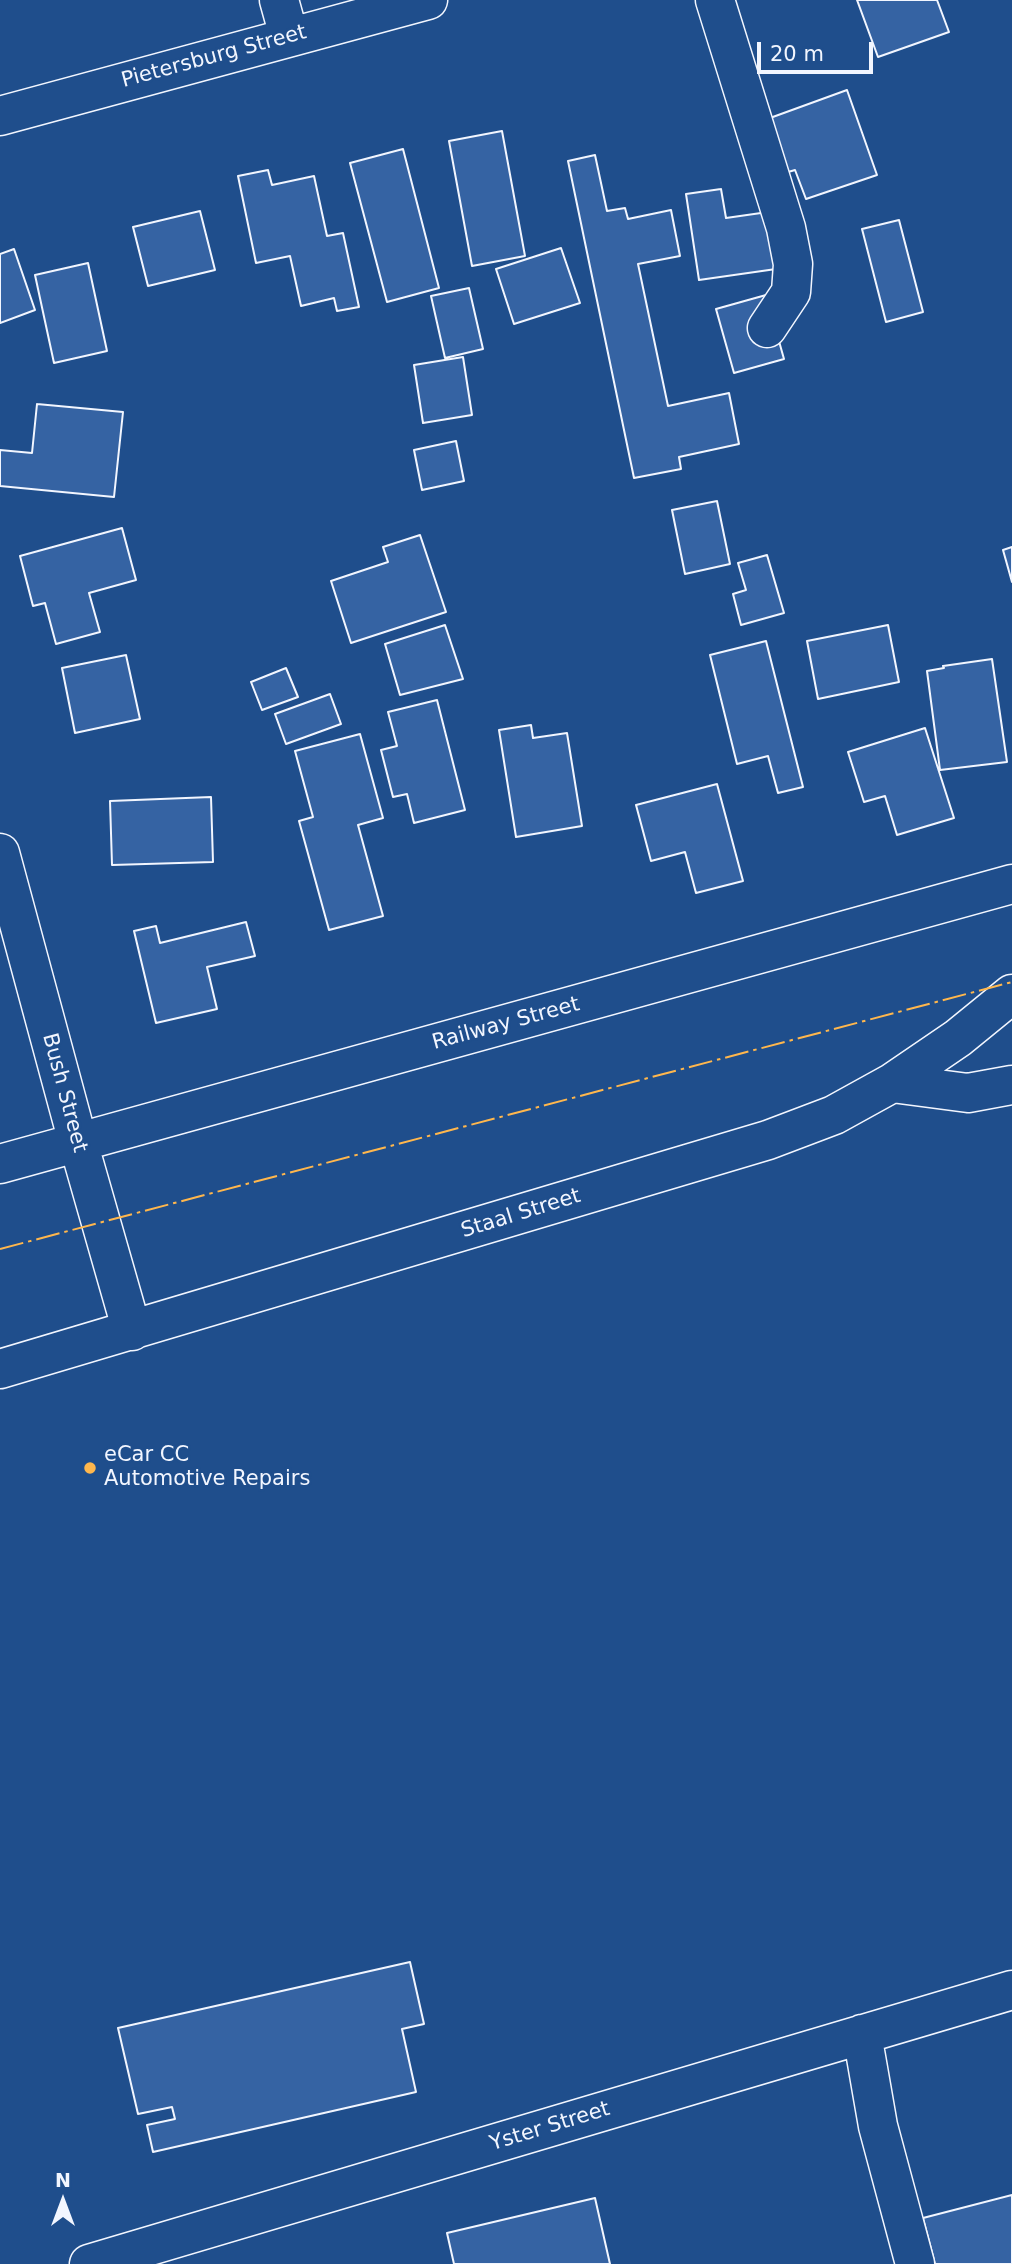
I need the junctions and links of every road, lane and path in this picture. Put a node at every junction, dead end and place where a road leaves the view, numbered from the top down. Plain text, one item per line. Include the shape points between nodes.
1 (279, 0) edge
2 (428, 0) edge
3 (715, 0) edge
4 (289, 36) junction
5 (0, 116) edge
6 (767, 328) dead end
7 (0, 853) edge
8 (1012, 884) edge
9 (1012, 994) edge
10 (892, 1083) junction
11 (1012, 1085) edge
12 (78, 1142) junction
13 (0, 1164) edge
14 (132, 1331) junction
15 (0, 1369) edge
16 (1012, 1990) edge
17 (862, 2035) junction
18 (89, 2264) edge
19 (915, 2264) edge

1 - 4 street
2 - 4 street, Pietersburg Street
3 - 6 street via 793,264 791,292
4 - 5 street, Pietersburg Street
7 - 12 street, Bush Street
8 - 12 street, Railway Street
9 - 10 street, Staal Street
10 - 11 street via 968,1093
10 - 14 street, Staal Street via 834,1115 768,1140
12 - 13 street, Railway Street
12 - 14 street, Bush Street
14 - 15 street, Staal Street
16 - 17 street, Yster Street
17 - 18 street, Yster Street
17 - 19 street via 878,2126

